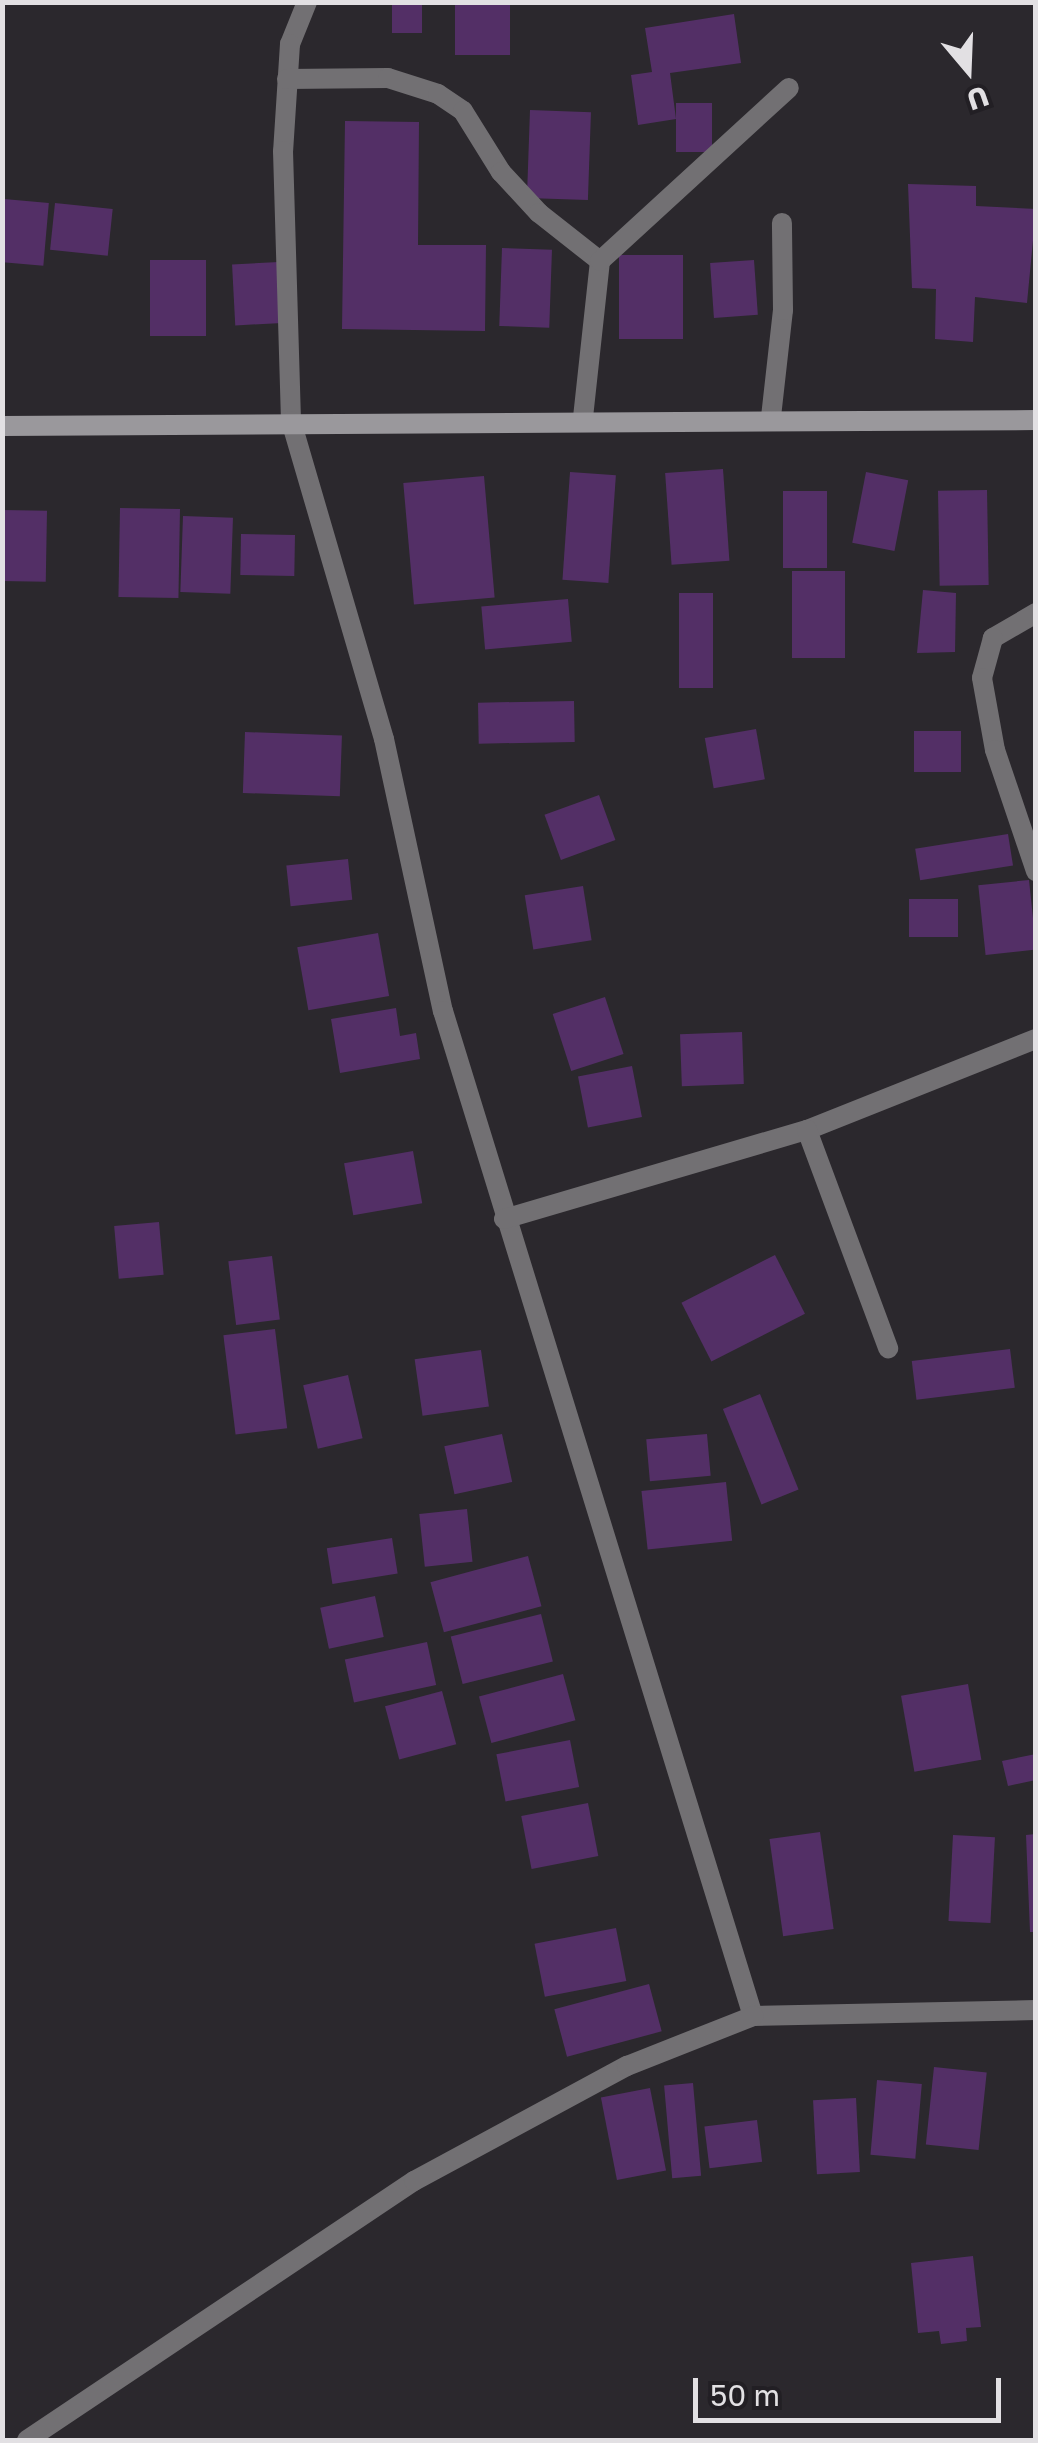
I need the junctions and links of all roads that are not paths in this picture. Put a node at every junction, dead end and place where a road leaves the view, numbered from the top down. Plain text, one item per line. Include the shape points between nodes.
1 (307, 2) edge
2 (287, 79) junction
3 (789, 88) dead end
4 (782, 224) dead end
5 (600, 262) junction
6 (583, 417) junction
7 (771, 418) junction
8 (1036, 420) edge
9 (291, 421) junction
10 (2, 426) edge
11 (1036, 613) edge
12 (1036, 871) edge
13 (1036, 1040) edge
14 (807, 1130) junction
15 (504, 1220) junction
16 (888, 1348) dead end
17 (1036, 2010) edge
18 (753, 2016) junction
19 (27, 2440) edge

1 - 2 street
2 - 5 street via 388,78 438,94 463,111 501,172 539,213
2 - 9 street
3 - 5 street
4 - 7 street via 783,310
5 - 6 street
6 - 7 street
6 - 9 street
7 - 8 street
9 - 10 street
9 - 15 street via 384,739 443,1012
11 - 12 street via 993,638 982,678 995,750
13 - 14 street
14 - 15 street
14 - 16 street
15 - 18 street
17 - 18 street
18 - 19 street via 610,2074 414,2181

